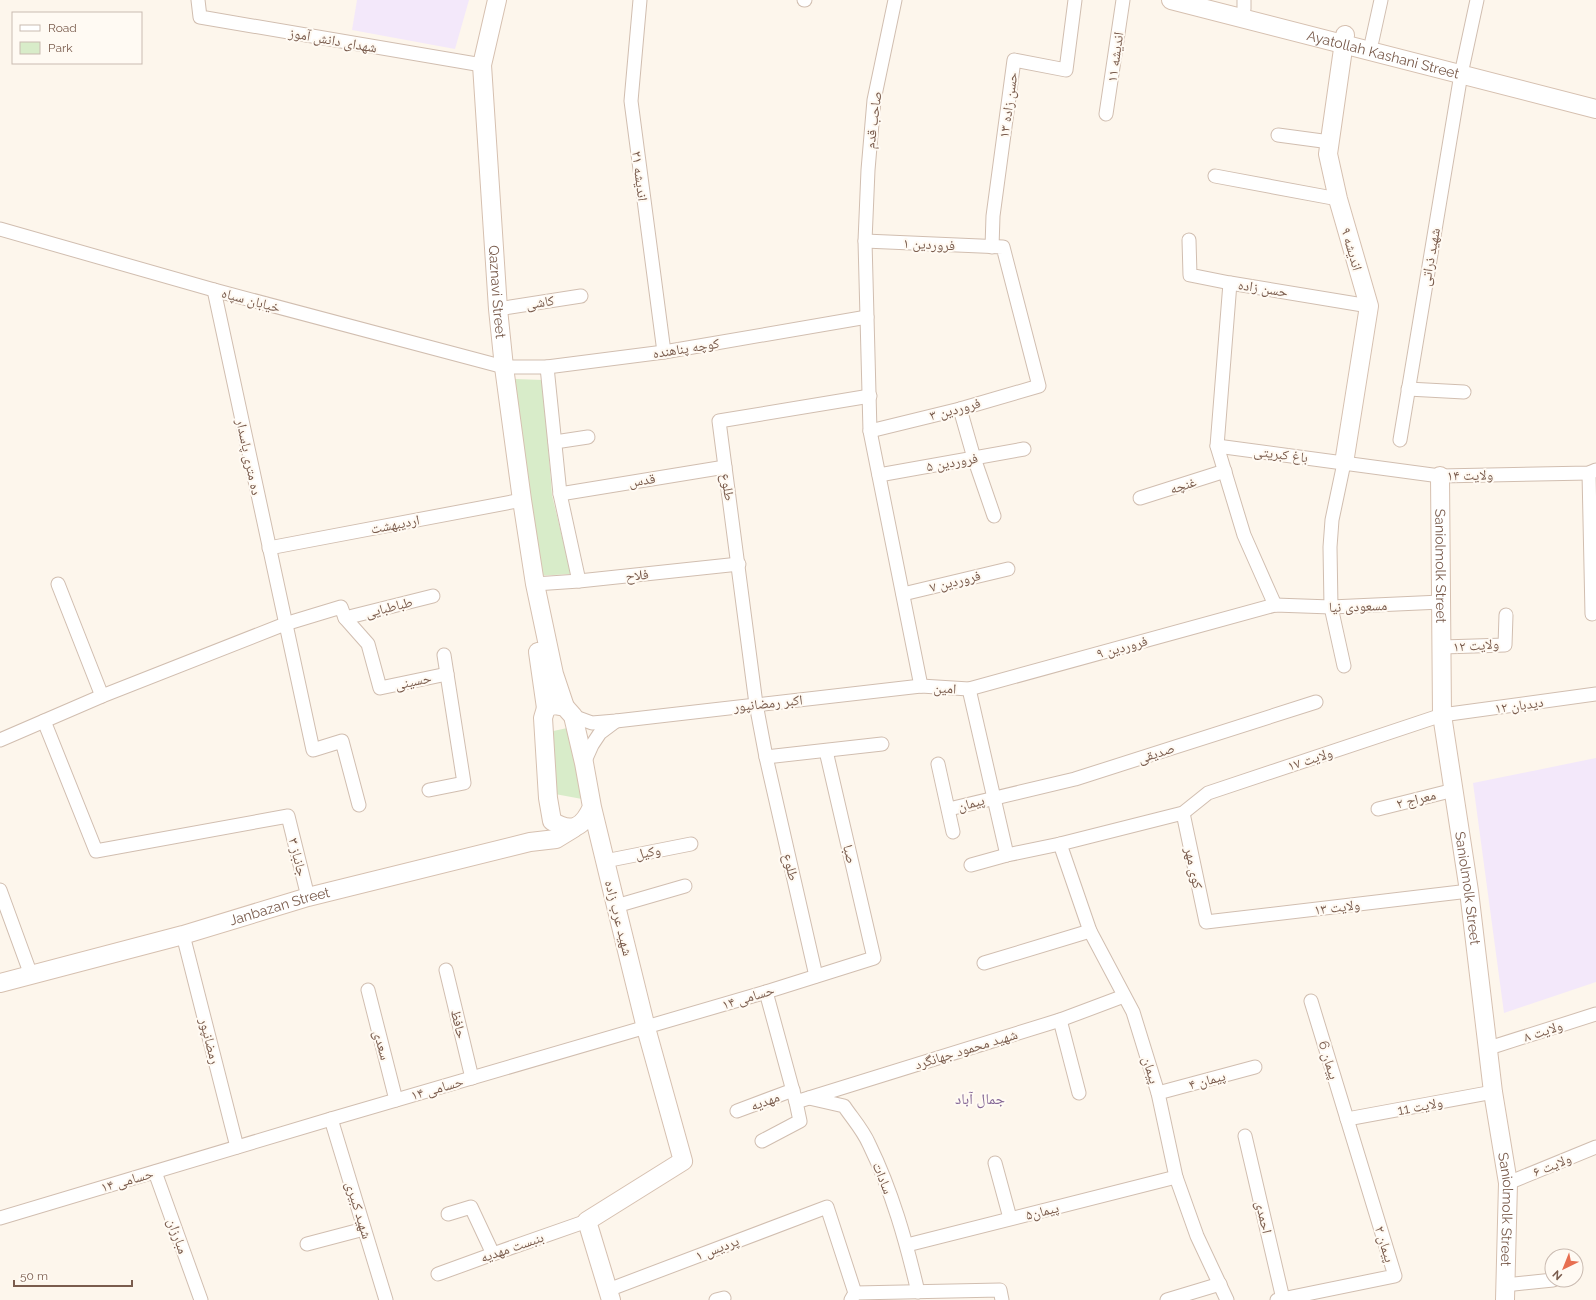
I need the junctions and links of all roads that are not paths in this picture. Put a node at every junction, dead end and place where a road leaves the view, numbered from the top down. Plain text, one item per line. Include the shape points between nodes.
1 (198, 0) edge
2 (497, 0) edge
3 (640, 0) edge
4 (895, 0) edge
5 (1075, 0) edge
6 (1123, 0) edge
7 (1171, 0) edge
8 (1210, 0) edge
9 (1381, 0) edge
10 (1477, 0) edge
11 (1244, 4) edge
12 (1344, 40) junction
13 (1372, 41) junction
14 (482, 65) junction
15 (1462, 70) junction
16 (1596, 99) edge
17 (1596, 109) edge
18 (1106, 114) dead end
19 (1278, 135) dead end
20 (1330, 142) junction
21 (1216, 176) dead end
22 (1338, 198) junction
23 (0, 229) edge
24 (1189, 240) dead end
25 (865, 241) junction
26 (992, 247) junction
27 (1230, 283) junction
28 (214, 290) junction
29 (581, 296) dead end
30 (1369, 306) junction
31 (498, 309) junction
32 (867, 317) junction
33 (664, 352) junction
34 (504, 367) junction
35 (547, 367) junction
36 (1408, 389) junction
37 (1464, 392) dead end
38 (870, 396) junction
39 (960, 409) junction
40 (870, 431) junction
41 (588, 437) dead end
42 (1400, 440) dead end
43 (555, 442) junction
44 (1217, 446) junction
45 (1024, 449) dead end
46 (974, 458) junction
47 (1344, 463) junction
48 (725, 467) junction
49 (1225, 471) junction
50 (1592, 472) edge
51 (879, 475) junction
52 (1440, 476) junction
53 (560, 494) junction
54 (1140, 498) dead end
55 (522, 500) junction
56 (994, 516) dead end
57 (268, 548) junction
58 (739, 564) junction
59 (1008, 569) dead end
60 (579, 581) junction
61 (58, 584) dead end
62 (535, 584) junction
63 (903, 594) junction
64 (433, 596) dead end
65 (1441, 602) junction
66 (1275, 605) junction
67 (1331, 607) junction
68 (1592, 614) dead end
69 (1506, 615) dead end
70 (345, 618) junction
71 (285, 624) junction
72 (1442, 647) junction
73 (444, 655) dead end
74 (1344, 666) dead end
75 (447, 674) junction
76 (921, 686) junction
77 (969, 689) junction
78 (1596, 694) edge
79 (102, 696) junction
80 (1316, 702) dead end
81 (756, 704) junction
82 (546, 708) junction
83 (569, 711) junction
84 (1442, 715) junction
85 (44, 721) junction
86 (616, 721) junction
87 (0, 740) edge
88 (882, 744) dead end
89 (826, 751) junction
90 (766, 757) junction
91 (584, 763) junction
92 (938, 764) dead end
93 (429, 790) dead end
94 (1454, 790) junction
95 (994, 798) junction
96 (359, 805) dead end
97 (592, 807) junction
98 (949, 809) junction
99 (1378, 809) dead end
100 (1183, 813) junction
101 (552, 821) junction
102 (574, 828) junction
103 (954, 832) dead end
104 (530, 842) junction
105 (691, 844) dead end
106 (1060, 844) junction
107 (1007, 855) junction
108 (605, 861) junction
109 (971, 865) dead end
110 (685, 886) dead end
111 (0, 890) edge
112 (1469, 891) junction
113 (308, 897) junction
114 (616, 906) junction
115 (1206, 922) joint
116 (1090, 931) junction
117 (183, 935) junction
118 (874, 958) joint
119 (984, 963) dead end
120 (446, 970) dead end
121 (31, 975) junction
122 (816, 976) junction
123 (0, 983) edge
124 (368, 990) dead end
125 (766, 992) junction
126 (1124, 996) junction
127 (1311, 1001) dead end
128 (1596, 1014) edge
129 (1060, 1020) junction
130 (646, 1028) junction
131 (1489, 1048) junction
132 (1255, 1066) dead end
133 (472, 1078) junction
134 (1493, 1092) junction
135 (1079, 1093) dead end
136 (1158, 1093) junction
137 (798, 1097) junction
138 (396, 1100) junction
139 (737, 1111) dead end
140 (331, 1119) junction
141 (1347, 1119) junction
142 (1245, 1136) dead end
143 (762, 1141) dead end
144 (237, 1147) junction
145 (1596, 1147) edge
146 (995, 1163) dead end
147 (155, 1172) junction
148 (1176, 1177) junction
149 (1508, 1183) junction
150 (448, 1214) dead end
151 (0, 1218) edge
152 (1010, 1218) junction
153 (587, 1221) junction
154 (364, 1229) junction
155 (307, 1244) dead end
156 (907, 1245) junction
157 (493, 1254) junction
158 (438, 1274) dead end
159 (1544, 1282) edge
160 (1220, 1284) junction
161 (918, 1292) junction
162 (1505, 1292) edge
163 (609, 1295) edge
164 (875, 1296) edge
165 (853, 1297) edge
166 (1280, 1299) edge
167 (201, 1300) edge
168 (386, 1300) edge
169 (1002, 1300) edge
170 (1167, 1300) edge
171 (1227, 1300) edge

1 - 14 street, شهدای دانش آموز via 200,17
2 - 14 street, Qaznavi Street
3 - 33 street, اندیشه ۲۱ via 631,102
4 - 25 street, صاحب قدم via 874,100
5 - 26 street, حسن زاده ۱۳ via 1066,70 1014,60 993,216
6 - 18 street, اندیشه ۱۱
7 - 12 street, Ayatollah Kashani Street
8 - 11 street, Ayatollah Kashani Street
9 - 13 street
10 - 15 street, شهید ذراتی
11 - 12 street, Ayatollah Kashani Street
12 - 13 street, Ayatollah Kashani Street
12 - 15 street, Ayatollah Kashani Street
12 - 20 street, اندیشه ۹
13 - 15 street, Ayatollah Kashani Street
14 - 31 street, Qaznavi Street
15 - 16 street, Ayatollah Kashani Street
15 - 17 street, Ayatollah Kashani Street
15 - 36 street, شهید ذراتی
19 - 20 street
20 - 22 street, اندیشه ۹ via 1328,154
21 - 22 street
22 - 30 street, اندیشه ۹
23 - 28 street, خیابان سپاه
24 - 27 street, حسن زاده via 1190,275
25 - 26 street, فروردین ۱
25 - 32 street, صاحب قدم
26 - 39 street, فروردین ۳ via 1003,247 1039,386
27 - 30 street, حسن زاده
27 - 44 street
28 - 34 street, خیابان سپاه
28 - 57 street, ده متری پاسدار
29 - 31 street, کاشی
30 - 47 street, اندیشه ۹
31 - 34 street, Qaznavi Street
32 - 33 street, کوچه پناهنده
32 - 38 street, صاحب قدم
33 - 35 street, کوچه پناهنده
34 - 35 street, کوچه پناهنده
34 - 55 street, Qaznavi Street
35 - 43 street
36 - 37 street
36 - 42 street, شهید ذراتی
38 - 40 street, صاحب قدم
38 - 48 street, طلوع via 719,421
39 - 40 street, فروردین ۳
39 - 46 street
40 - 51 street, صاحب قدم
41 - 43 street
43 - 53 street
44 - 47 street, باغ کبریتی
44 - 49 street
45 - 46 street, فروردین ۵
46 - 51 street, فروردین ۵
46 - 56 street
47 - 52 street, ولایت ۱۴
47 - 67 street via 1332,520
48 - 53 street, قدس
48 - 58 street, طلوع
49 - 54 street, غنچه
49 - 66 street via 1244,535
50 - 52 street, ولایت ۱۴
50 - 68 street
51 - 63 street, صاحب قدم
52 - 65 street, Saniolmolk Street
53 - 60 street
55 - 57 street, اردیبهشت
55 - 62 street, Qaznavi Street
57 - 71 street, ده متری پاسدار
58 - 60 street, فلاح
58 - 81 street, طلوع
59 - 63 street, فروردین ۷
60 - 62 street, فلاح
61 - 79 street
62 - 82 street via 538,655
62 - 83 street, شهید عرب زاده via 554,674
63 - 76 street, صاحب قدم
64 - 70 street, طباطبایی
65 - 67 street, مسعودی نیا
65 - 72 street, Saniolmolk Street
66 - 67 street, مسعودی نیا
66 - 77 street, فروردین ۹
67 - 74 street
69 - 72 street, ولایت ۱۲ via 1505,645
70 - 71 street via 341,608
70 - 75 street, حسینی via 368,644 380,688
71 - 79 street
71 - 96 street, ده متری پاسدار via 313,750 342,741
72 - 84 street, Saniolmolk Street
73 - 75 street
75 - 93 street via 464,783
76 - 77 street, امین
76 - 81 street, اکبر رمضانپور
77 - 95 street
78 - 84 street, دیدبان ۱۲
79 - 85 street
80 - 95 street, صدیقی via 1075,779
81 - 86 street, اکبر رمضانپور
81 - 90 street, طلوع
82 - 83 street via 554,705
82 - 101 street via 543,718
83 - 86 street, اکبر رمضانپور via 592,723
83 - 91 street, شهید عرب زاده
84 - 94 street, Saniolmolk Street
84 - 100 street, ولایت ۱۷ via 1208,793
85 - 87 street
85 - 113 street, جانباز ۳ via 96,851 288,816
86 - 91 street via 600,733
88 - 89 street
89 - 90 street
89 - 118 street, صبا
90 - 122 street, طلوع
91 - 97 street, شهید عرب زاده
92 - 98 street
94 - 99 street, معراج ۲
94 - 112 street, Saniolmolk Street
95 - 98 street, پیمان
95 - 107 street
97 - 102 street via 586,820
97 - 108 street, شهید عرب زاده
98 - 103 street
100 - 106 street
100 - 115 street, کوی مهر
101 - 102 street via 562,827
101 - 104 street, Janbazan Street
102 - 104 street via 556,839
104 - 113 street, Janbazan Street
105 - 108 street, وکیل
106 - 107 street
106 - 116 street, پیمان
107 - 109 street
108 - 114 street, شهید عرب زاده
110 - 114 street
111 - 121 street
112 - 115 street, ولایت ۱۳
112 - 131 street, Saniolmolk Street
113 - 117 street, Janbazan Street
114 - 130 street, شهید عرب زاده
116 - 119 street
116 - 126 street, پیمان
117 - 121 street, Janbazan Street
117 - 144 street, رمضانپور
118 - 122 street, حسامی ۱۴
120 - 133 street, حافظ
121 - 123 street, Janbazan Street
122 - 125 street, حسامی ۱۴
124 - 138 street, سعدی
125 - 130 street, حسامی ۱۴
125 - 137 street
126 - 129 street, شهید محمود جهانگرد
126 - 136 street, پیمان via 1133,1012
127 - 141 street, پیمان 6
128 - 131 street, ولایت ۸
129 - 135 street
129 - 137 street, شهید محمود جهانگرد
130 - 133 street, حسامی ۱۴
130 - 153 street, شهید عرب زاده via 683,1161
131 - 134 street, Saniolmolk Street
132 - 136 street, پیمان ۴
133 - 138 street, حسامی ۱۴
134 - 141 street, ولایت 11
134 - 149 street, Saniolmolk Street
136 - 148 street, پیمان
137 - 139 street, مهدیه
137 - 143 street via 800,1121
137 - 156 street, سادات via 844,1106 869,1142
138 - 140 street, حسامی ۱۴
140 - 144 street, حسامی ۱۴
140 - 154 street, شهید کبیری
141 - 166 street, پیمان ۲ via 1395,1276
142 - 166 street, احمدی
144 - 147 street, حسامی ۱۴
145 - 149 street, ولایت ۶
146 - 152 street
147 - 151 street, حسامی ۱۴
147 - 167 street, مبارزان
148 - 152 street, پیمان۵
148 - 160 street, پیمان via 1197,1236
149 - 162 street, Saniolmolk Street
150 - 157 street via 471,1207
152 - 156 street, پیمان۵
153 - 157 street, بنبست مهدیه
153 - 163 street
154 - 155 street
154 - 168 street, شهید کبیری
156 - 161 street, سادات
157 - 158 street, بنبست مهدیه
159 - 162 street
160 - 170 street
160 - 171 street, پیمان
161 - 164 street
161 - 169 street via 1000,1290
163 - 165 street, پردیس ۱ via 827,1206
164 - 165 street

